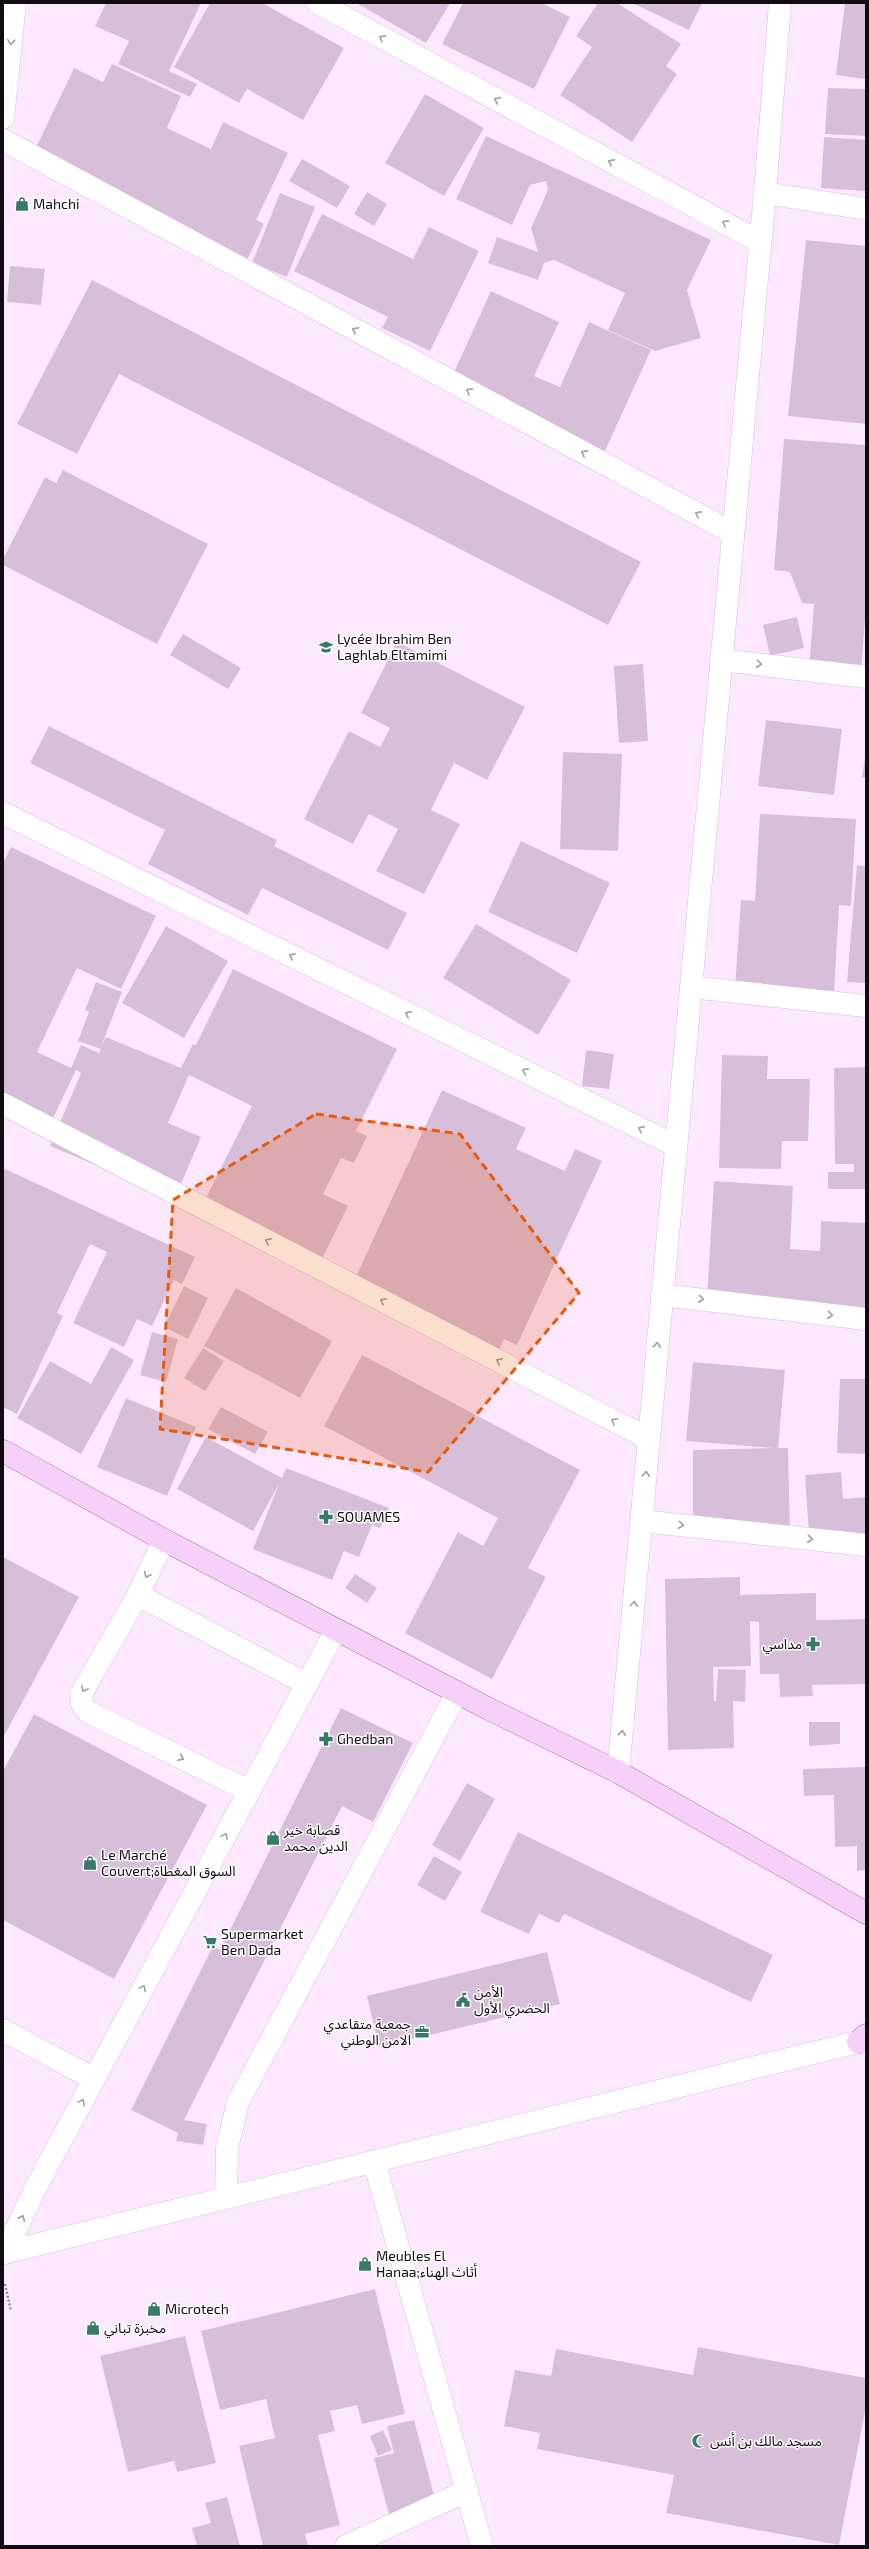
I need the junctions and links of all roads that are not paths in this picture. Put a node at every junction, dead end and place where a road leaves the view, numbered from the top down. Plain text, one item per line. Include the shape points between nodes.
1 (15, 3) edge
2 (318, 3) edge
3 (780, 3) edge
4 (3, 118) edge
5 (3, 140) edge
6 (765, 193) junction
7 (866, 209) edge
8 (760, 242) junction
9 (733, 533) junction
10 (721, 660) junction
11 (866, 677) edge
12 (3, 813) edge
13 (690, 987) junction
14 (866, 1006) edge
15 (3, 1104) edge
16 (676, 1146) junction
17 (662, 1295) junction
18 (866, 1319) edge
19 (649, 1439) junction
20 (3, 1451) edge
21 (642, 1521) junction
22 (164, 1540) junction
23 (866, 1545) edge
24 (138, 1595) junction
25 (336, 1630) junction
26 (306, 1684) junction
27 (457, 1693) junction
28 (618, 1772) junction
29 (249, 1791) junction
30 (866, 1913) edge
31 (3, 2030) edge
32 (863, 2039) edge
33 (94, 2079) junction
34 (374, 2161) junction
35 (226, 2198) junction
36 (4, 2253) edge
37 (467, 2491) junction
38 (346, 2546) edge
39 (482, 2546) edge

1 -> 4 street
8 -> 2 street
3 - 6 street
9 -> 5 street
6 - 7 street
6 - 8 street
8 - 9 street
9 - 10 street
10 -> 11 street
10 - 13 street
16 -> 12 street
13 - 14 street
13 - 16 street
19 -> 15 street
16 - 17 street
17 -> 18 street
19 -> 17 street
21 -> 19 street
20 - 22 main road
21 -> 23 street
28 -> 21 street
22 -> 24 street
22 - 25 main road
24 - 26 street
24 -> 29 street via 81,1694 82,1704 88,1712
25 - 26 street
25 - 27 main road
26 - 29 street
27 - 28 main road
27 - 35 street via 238,2102 227,2148
28 - 30 main road
33 -> 29 street
31 - 33 street
32 - 34 street
36 -> 33 street
34 - 35 street
34 - 37 street
35 - 36 street
37 - 38 street
37 - 39 street

